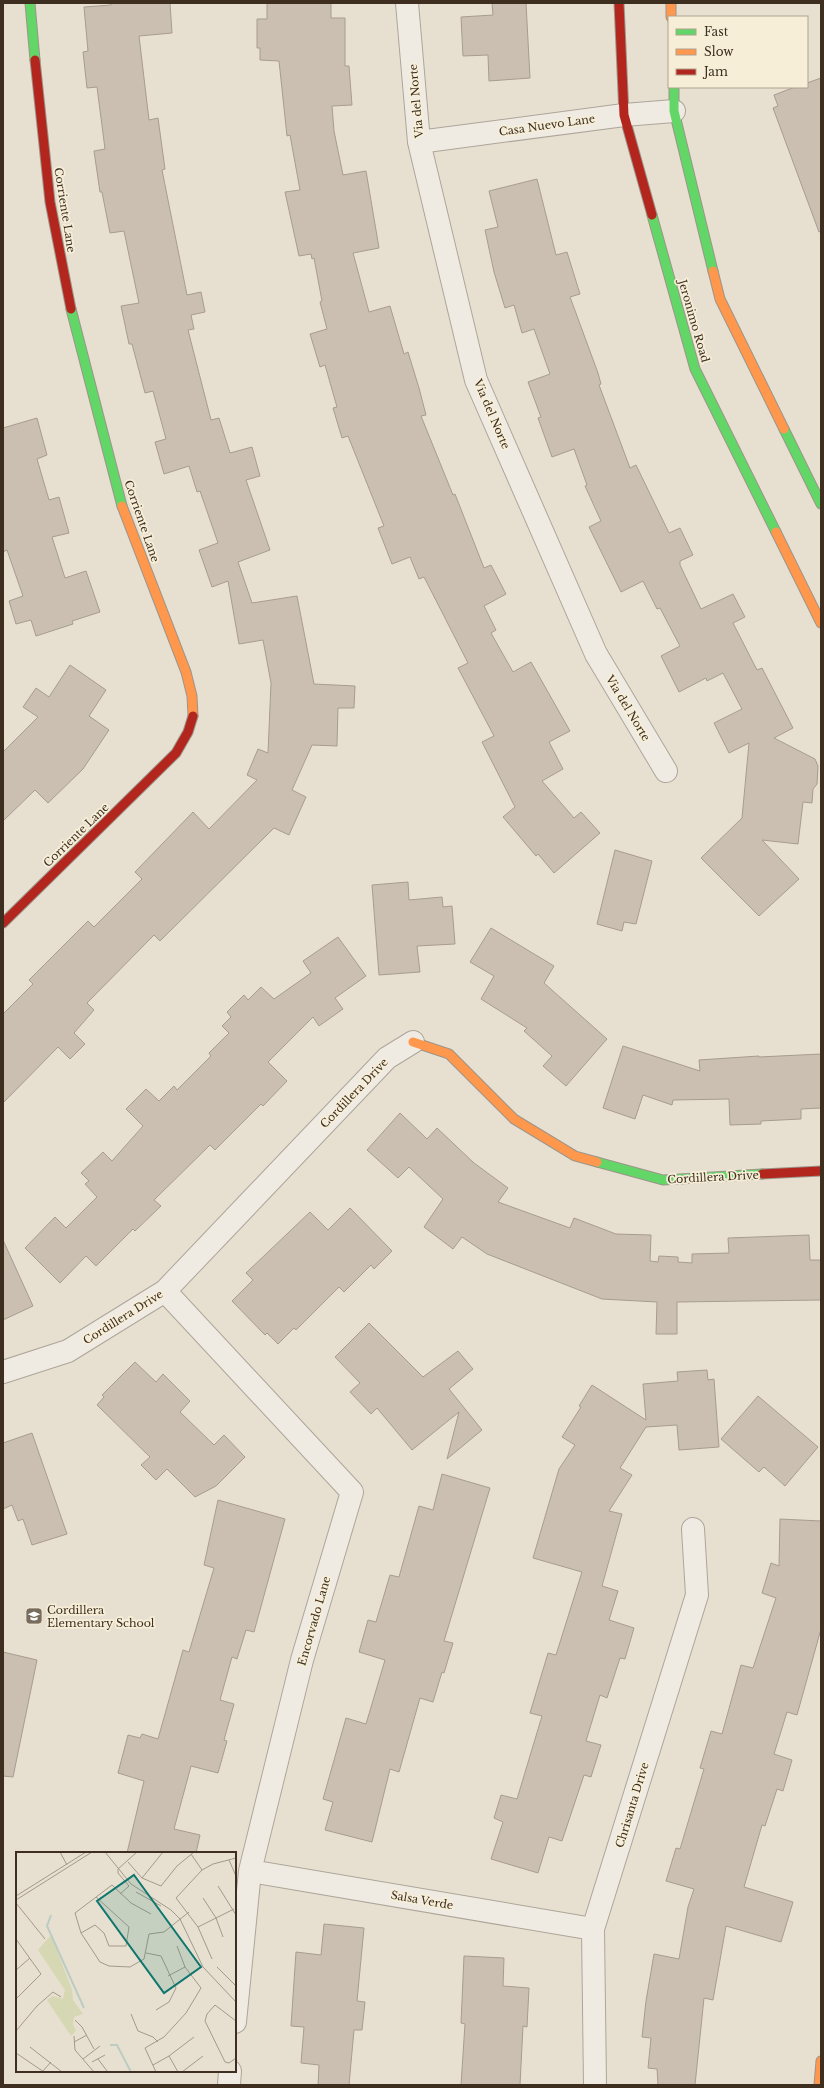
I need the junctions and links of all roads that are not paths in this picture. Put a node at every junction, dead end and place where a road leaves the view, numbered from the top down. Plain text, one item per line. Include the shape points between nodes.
1 (30, 3) edge
2 (407, 3) edge
3 (619, 3) edge
4 (671, 3) edge
5 (671, 16) edge
6 (674, 88) edge
7 (674, 110) junction
8 (624, 114) junction
9 (419, 142) junction
10 (821, 504) edge
11 (821, 623) edge
12 (666, 772) dead end
13 (3, 923) edge
14 (413, 1042) joint
15 (821, 1171) edge
16 (166, 1291) junction
17 (3, 1372) edge
18 (694, 1529) dead end
19 (250, 1870) junction
20 (593, 1929) junction
21 (236, 2012) edge
22 (821, 2060) edge
23 (230, 2072) edge
24 (228, 2085) edge
25 (595, 2085) edge
26 (819, 2085) edge

1 - 13 street, Corriente Lane via 38,103 50,202 66,288 122,507 186,672 193,696 194,716 188,733 176,753
2 - 9 street, Via del Norte
3 - 8 street, Jeronimo Road
4 - 5 street
6 - 7 street
7 - 8 street, Casa Nuevo Lane
7 - 10 street via 720,298
8 - 9 street, Casa Nuevo Lane
8 - 11 street, Jeronimo Road via 695,369
9 - 12 street, Via del Norte via 476,380 596,654
14 - 15 street, Cordillera Drive via 449,1054 514,1119 575,1156 663,1180
14 - 16 street, Cordillera Drive via 387,1058
16 - 17 street, Cordillera Drive via 68,1351
16 - 19 street, Encorvado Lane via 352,1492 302,1660
18 - 20 street, Chrisanta Drive via 697,1595
19 - 20 street, Salsa Verde
19 - 21 street, Encorvado Lane
20 - 25 street, Chrisanta Drive
22 - 26 street
23 - 24 street

